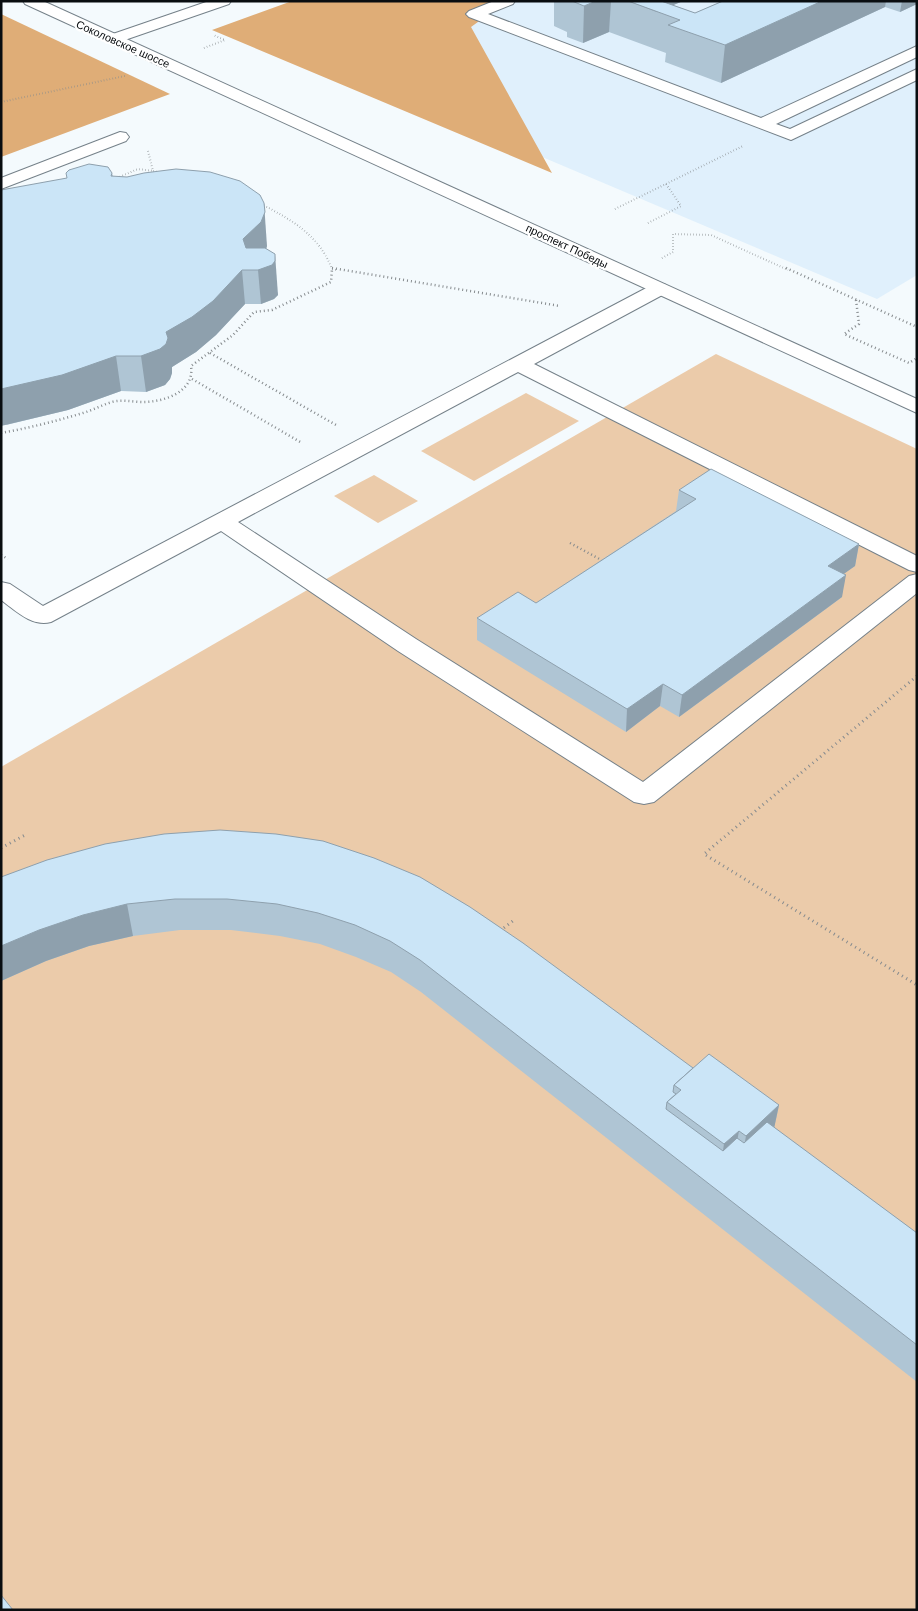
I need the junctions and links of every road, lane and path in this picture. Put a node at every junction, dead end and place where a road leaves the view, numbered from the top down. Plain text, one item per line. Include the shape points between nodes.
1 (30, 1) edge
2 (224, 1) edge
3 (508, 1) edge
4 (209, 33) dead end
5 (113, 39) junction
6 (201, 49) dead end
7 (917, 51) edge
8 (917, 74) edge
9 (127, 75) dead end
10 (216, 86) joint
11 (1, 102) edge
12 (770, 127) junction
13 (120, 137) dead end
14 (147, 146) dead end
15 (153, 171) junction
16 (162, 173) edge
17 (112, 180) edge
18 (1, 184) edge
19 (666, 184) junction
20 (255, 201) edge
21 (263, 204) junction
22 (256, 208) edge
23 (615, 209) dead end
24 (648, 223) dead end
25 (673, 234) dead end
26 (332, 269) junction
27 (659, 289) junction
28 (856, 300) junction
29 (566, 306) dead end
30 (917, 327) edge
31 (210, 354) junction
32 (917, 358) edge
33 (518, 364) junction
34 (192, 379) junction
35 (917, 407) edge
36 (344, 429) dead end
37 (1, 433) edge
38 (306, 446) dead end
39 (222, 522) junction
40 (570, 543) dead end
41 (1, 555) edge
42 (8, 560) dead end
43 (917, 565) edge
44 (610, 566) edge
45 (917, 581) edge
46 (1, 589) edge
47 (917, 676) edge
48 (27, 834) dead end
49 (1, 848) edge
50 (514, 920) dead end
51 (494, 936) edge
52 (917, 985) edge

1 - 5 main road, Соколовское шоссе
2 - 5 main road
3 - 12 main road via 474,14
4 - 6 path via 225,40
5 - 10 main road, Соколовское шоссе
7 - 12 main road
8 - 12 main road via 791,135
9 - 11 path
10 - 27 main road, проспект Победы
12 - 19 path
13 - 18 main road
14 - 15 path
15 - 16 path
15 - 17 path via 138,170
19 - 23 path
19 - 24 path via 681,206
20 - 21 path
21 - 22 path
21 - 26 path via 304,229 318,242 328,255
25 - 28 path via 711,235
26 - 29 path
26 - 31 path via 331,282 272,310 254,312
27 - 33 main road
27 - 35 main road, проспект Победы
28 - 30 path
28 - 32 path via 859,324 844,334 909,363
31 - 34 path via 190,366
31 - 36 path
33 - 39 main road
33 - 43 main road
34 - 37 path via 164,399 148,402 118,400 51,423
34 - 38 path
39 - 45 main road via 407,645 644,795
39 - 46 main road via 42,617
40 - 44 path
41 - 42 path
47 - 52 path via 704,854
48 - 49 path
50 - 51 path

